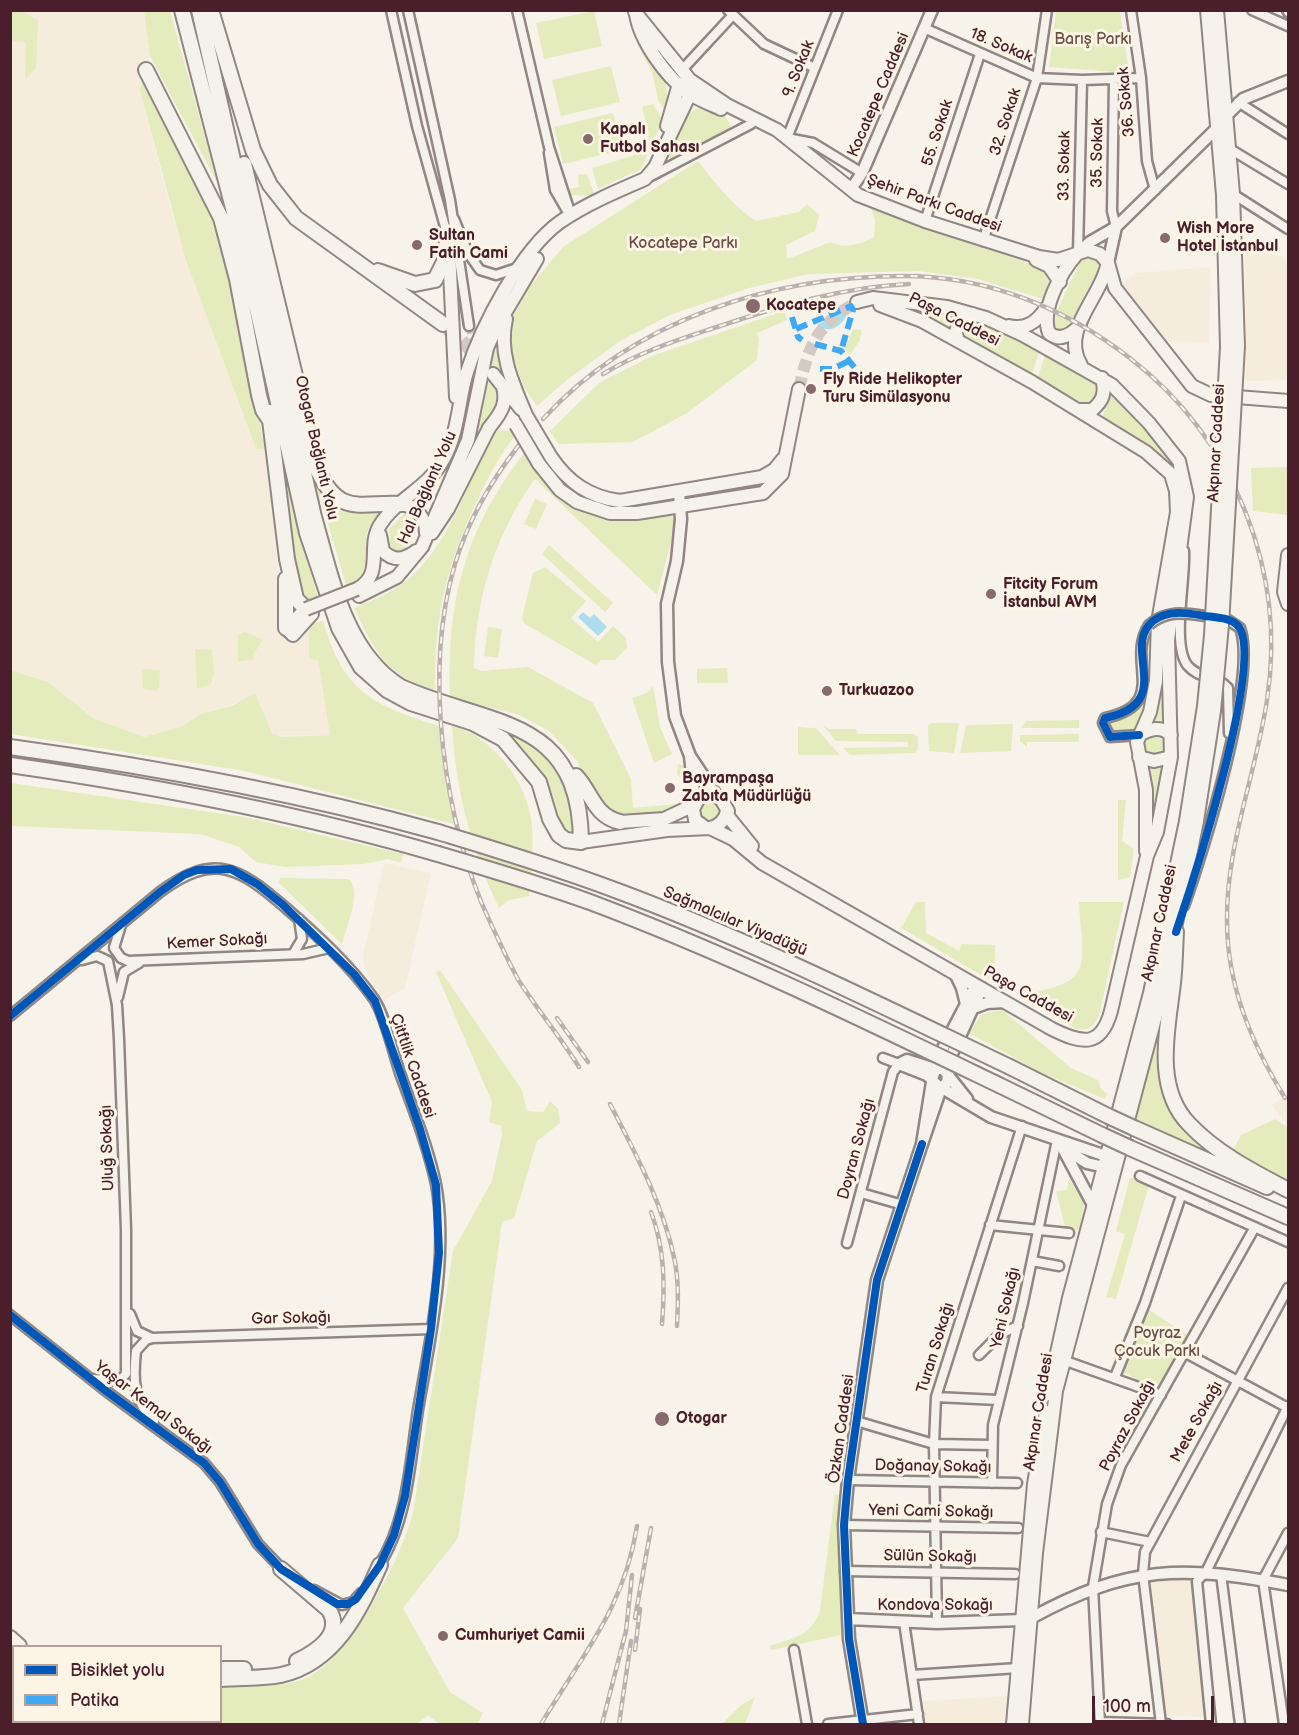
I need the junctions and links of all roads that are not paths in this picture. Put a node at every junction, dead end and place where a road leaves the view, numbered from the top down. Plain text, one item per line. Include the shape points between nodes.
1 (182, 10) edge
2 (199, 10) edge
3 (211, 10) edge
4 (391, 10) edge
5 (408, 10) edge
6 (517, 10) edge
7 (932, 10) edge
8 (1047, 10) edge
9 (1131, 10) edge
10 (1207, 10) edge
11 (1217, 10) edge
12 (1252, 10) edge
13 (635, 11) edge
14 (836, 11) edge
15 (730, 13) edge
16 (1288, 26) edge
17 (924, 28) junction
18 (204, 33) junction
19 (980, 54) junction
20 (815, 68) junction
21 (146, 70) dead end
22 (681, 71) junction
23 (1036, 78) junction
24 (1141, 78) junction
25 (1082, 80) junction
26 (1114, 80) junction
27 (1288, 82) edge
28 (679, 84) junction
29 (690, 94) junction
30 (1238, 102) junction
31 (1227, 115) junction
32 (751, 124) junction
33 (1216, 129) junction
34 (1288, 134) edge
35 (787, 138) junction
36 (1230, 149) junction
37 (862, 173) junction
38 (645, 179) junction
39 (1288, 184) edge
40 (851, 189) junction
41 (1155, 190) junction
42 (1233, 194) junction
43 (571, 215) junction
44 (452, 216) junction
45 (925, 221) junction
46 (1116, 227) junction
47 (1288, 228) edge
48 (447, 234) junction
49 (983, 241) junction
50 (1016, 251) junction
51 (1078, 254) junction
52 (354, 258) junction
53 (246, 259) junction
54 (1108, 263) junction
55 (523, 264) junction
56 (1060, 282) junction
57 (1093, 295) junction
58 (1124, 300) junction
59 (1050, 302) junction
60 (509, 305) junction
61 (974, 314) junction
62 (998, 323) junction
63 (443, 324) tunnel mouth
64 (469, 326) tunnel mouth
65 (1080, 326) junction
66 (957, 339) junction
67 (1232, 346) junction
68 (1082, 366) junction
69 (493, 374) dead end
70 (1102, 378) junction
71 (503, 386) junction
72 (799, 388) tunnel mouth
73 (1288, 401) edge
74 (1077, 410) junction
75 (526, 415) junction
76 (269, 419) junction
77 (489, 428) junction
78 (454, 432) junction
79 (774, 476) junction
80 (680, 492) junction
81 (401, 504) junction
82 (681, 507) junction
83 (380, 525) junction
84 (1183, 536) junction
85 (424, 542) junction
86 (1288, 555) edge
87 (287, 559) junction
88 (358, 592) junction
89 (1288, 604) edge
90 (309, 612) junction
91 (286, 628) joint
92 (1139, 735) junction
93 (1171, 735) junction
94 (1231, 739) junction
95 (10, 747) edge
96 (690, 756) junction
97 (1139, 757) junction
98 (1171, 757) junction
99 (10, 767) edge
100 (567, 770) junction
101 (716, 795) junction
102 (695, 803) junction
103 (726, 814) junction
104 (1191, 821) junction
105 (620, 822) joint
106 (708, 828) junction
107 (581, 842) junction
108 (1147, 856) junction
109 (782, 873) junction
110 (126, 918) junction
111 (298, 919) junction
112 (1176, 932) junction
113 (329, 948) junction
114 (292, 954) junction
115 (142, 962) junction
116 (69, 967) junction
117 (954, 972) junction
118 (979, 987) junction
119 (1005, 1002) junction
120 (117, 1005) junction
121 (968, 1006) junction
122 (10, 1016) edge
123 (883, 1058) dead end
124 (898, 1064) junction
125 (934, 1074) junction
126 (949, 1075) junction
127 (943, 1087) junction
128 (973, 1106) junction
129 (1022, 1126) junction
130 (1060, 1143) junction
131 (922, 1144) junction
132 (1108, 1163) junction
133 (1140, 1176) dead end
134 (1288, 1190) edge
135 (861, 1193) junction
136 (1180, 1196) junction
137 (1288, 1196) edge
138 (903, 1205) junction
139 (1093, 1205) junction
140 (1288, 1216) edge
141 (990, 1225) junction
142 (1255, 1227) junction
143 (1038, 1230) junction
144 (1069, 1233) dead end
145 (1288, 1242) edge
146 (847, 1243) dead end
147 (1032, 1261) junction
148 (1059, 1266) dead end
149 (1288, 1288) edge
150 (126, 1291) junction
151 (10, 1315) edge
152 (1018, 1326) junction
153 (431, 1329) junction
154 (152, 1338) junction
155 (1184, 1352) junction
156 (979, 1355) dead end
157 (1063, 1360) junction
158 (1115, 1377) junction
159 (93, 1379) junction
160 (1237, 1381) junction
161 (1161, 1395) junction
162 (936, 1397) junction
163 (998, 1400) junction
164 (1288, 1407) edge
165 (856, 1421) junction
166 (162, 1433) junction
167 (934, 1444) junction
168 (992, 1445) junction
169 (848, 1480) junction
170 (935, 1483) junction
171 (992, 1483) junction
172 (1017, 1483) dead end
173 (844, 1525) junction
174 (936, 1528) junction
175 (1018, 1528) dead end
176 (1101, 1532) junction
177 (1288, 1533) edge
178 (1150, 1542) junction
179 (380, 1565) junction
180 (281, 1569) junction
181 (845, 1571) junction
182 (1206, 1572) junction
183 (937, 1573) junction
184 (1014, 1574) dead end
185 (1143, 1574) junction
186 (1221, 1574) junction
187 (1263, 1580) junction
188 (1288, 1585) edge
189 (1093, 1587) junction
190 (1027, 1618) junction
191 (848, 1619) junction
192 (904, 1622) junction
193 (937, 1623) junction
194 (794, 1650) dead end
195 (316, 1656) junction
196 (1018, 1668) junction
197 (223, 1674) edge
198 (912, 1675) junction
199 (918, 1714) junction
200 (863, 1722) edge
201 (1100, 1723) edge
202 (1163, 1724) edge
203 (807, 1725) edge
204 (828, 1725) edge
205 (919, 1725) edge
206 (1013, 1725) edge
207 (1022, 1725) edge
208 (1211, 1725) edge
209 (1240, 1725) edge
210 (1284, 1725) edge

1 - 53 highway, Otogar Bağlantı Yolu
2 - 18 highway, Otogar Bağlantı Yolu
3 - 52 highway via 253,150 270,185 296,218
4 - 48 street
5 - 44 street
6 - 43 street via 549,147
7 - 17 street, Kocatepe Caddesi
8 - 23 street, 32. Sokak
9 - 24 street, 36. Sokak
10 - 33 main road, Akpınar Caddesi
11 - 31 main road, Akpınar Caddesi
12 - 16 street
13 - 22 main road, Şehir Parkı Caddesi
13 - 28 main road, Şehir Parkı Caddesi via 641,33
14 - 20 street, 9. Sokak
15 - 20 street via 764,44
15 - 22 street
17 - 19 street, 18. Sokak
17 - 37 street, Kocatepe Caddesi
18 - 81 highway via 216,57 242,153 318,471 331,492 348,503 367,507
18 - 100 highway, Otogar Bağlantı Yolu via 314,517 354,634 370,660 389,679 421,696 516,728 552,749
19 - 23 street, 18. Sokak
19 - 45 street, 55. Sokak
20 - 35 street, 9. Sokak
21 - 76 highway via 221,218 259,395
22 - 28 main road
22 - 29 main road
22 - 35 main road, Şehir Parkı Caddesi via 701,89
23 - 25 street, 18. Sokak
23 - 49 street, 32. Sokak
24 - 26 street, 18. Sokak
24 - 41 street, 36. Sokak via 1147,161
25 - 26 street, 18. Sokak
25 - 51 street, 33. Sokak
26 - 46 street, 35. Sokak via 1112,211
27 - 30 street
28 - 29 main road, Şehir Parkı Caddesi
28 - 38 main road via 670,120
29 - 32 main road, Şehir Parkı Caddesi
29 - 38 main road via 655,168
30 - 31 street
30 - 34 street
31 - 33 main road
31 - 36 main road, Akpınar Caddesi
32 - 35 main road, Şehir Parkı Caddesi
32 - 38 street
33 - 41 street
33 - 67 main road, Akpınar Caddesi
35 - 37 street via 813,143
35 - 40 main road, Şehir Parkı Caddesi
36 - 39 street
36 - 42 main road, Akpınar Caddesi
37 - 40 street, Kocatepe Caddesi
38 - 43 main road
40 - 45 main road, Şehir Parkı Caddesi via 875,203
41 - 46 street
42 - 47 street
42 - 67 main road, Akpınar Caddesi
43 - 55 main road, Hal Bağlantı Yolu via 550,230
43 - 60 main road, Hal Bağlantı Yolu via 538,256
44 - 55 street via 480,270 504,274
44 - 64 street
45 - 49 main road, Şehir Parkı Caddesi
46 - 51 street
46 - 54 street
48 - 52 highway via 442,270 428,283 404,281
48 - 78 main road via 457,385
49 - 50 main road, Şehir Parkı Caddesi
50 - 51 main road, Şehir Parkı Caddesi via 1058,260
50 - 56 main road, Şehir Parkı Caddesi via 1049,266
51 - 54 main road, Şehir Parkı Caddesi via 1094,251
51 - 56 main road
52 - 63 highway
53 - 76 highway via 246,282
53 - 107 highway, Otogar Bağlantı Yolu via 308,533 346,644 361,667 396,696 498,735 539,782 559,835
54 - 57 main road
54 - 58 main road via 1112,282
55 - 78 main road, Hal Bağlantı Yolu via 496,304 479,340 466,375
56 - 59 main road
57 - 58 main road via 1110,294
57 - 65 main road
58 - 73 main road via 1192,386 1211,395
59 - 62 main road via 1031,324 1016,327
59 - 65 main road via 1045,321 1052,336 1068,335
60 - 75 main road via 502,335 503,351
60 - 85 main road, Hal Bağlantı Yolu via 484,358 468,440
61 - 62 main road, Paşa Caddesi
61 - 66 main road via 959,321
61 - 66 main road, Paşa Caddesi via 890,299 857,302 892,307
62 - 68 main road, Paşa Caddesi
65 - 68 main road via 1074,347
66 - 74 main road, Paşa Caddesi
67 - 104 main road, Akpınar Caddesi, bridge via 1231,505 1221,647
68 - 70 main road, Paşa Caddesi
69 - 71 main road
70 - 74 main road via 1105,390 1101,401 1092,410
70 - 84 main road, Paşa Caddesi via 1134,405 1179,461 1187,497
71 - 75 main road
71 - 77 main road via 506,396 502,411
72 - 79 main road via 783,459
74 - 92 main road, Paşa Caddesi via 1157,460 1171,474 1176,491 1177,512 1158,622 1155,689
75 - 80 main road, bridge via 551,457 577,486 609,500
76 - 87 highway
77 - 82 main road, bridge via 503,419 516,425 539,464 566,494 598,511 622,514
77 - 85 main road via 448,509
78 - 81 main road, Hal Bağlantı Yolu via 435,472
79 - 80 main road
79 - 82 main road via 763,493
80 - 82 street
81 - 83 main road
81 - 85 main road via 416,508 421,514 426,523
82 - 96 street via 677,561 667,604 669,678 675,716
83 - 85 main road via 383,551 393,559 404,559
83 - 88 main road, Hal Bağlantı Yolu via 374,541 374,572
84 - 93 main road, Paşa Caddesi via 1168,640
84 - 94 street via 1183,655 1192,670 1224,682 1228,688
85 - 88 main road, Hal Bağlantı Yolu via 397,577
86 - 89 main road via 1284,584
87 - 90 highway via 296,599
87 - 91 highway
88 - 90 main road, Hal Bağlantı Yolu
90 - 91 main road, Hal Bağlantı Yolu via 293,635
92 - 93 main road via 1153,729
92 - 94 street, bridge via 1110,737 1103,723 1105,718 1129,711 1140,698 1143,637 1155,619 1172,613 1235,623 1242,634 1242,676
92 - 97 main road
93 - 98 main road
94 - 112 street via 1209,828
95 - 137 highway, Sağmalcılar Viyadüğü, bridge via 153,768 360,811 614,889 842,987 1108,1116
96 - 101 street
96 - 102 street
97 - 98 main road via 1154,761
97 - 108 main road, Paşa Caddesi via 1146,790
98 - 108 main road, Paşa Caddesi via 1157,832
99 - 140 highway, bridge via 256,807 329,823 561,892 796,988 1130,1148
100 - 105 highway, Otogar Bağlantı Yolu via 581,782 600,813
100 - 107 highway via 577,796
101 - 102 main road via 704,794
101 - 103 main road via 725,805
102 - 105 main road via 664,819
102 - 106 main road via 695,820
103 - 106 main road via 720,824
103 - 109 main road, Paşa Caddesi via 750,844
104 - 112 main road, Akpınar Caddesi
104 - 132 main road, Akpınar Caddesi
106 - 107 main road
106 - 109 main road, Paşa Caddesi via 733,839 762,863
108 - 119 main road, Paşa Caddesi via 1112,1011 1104,1030 1091,1039 1075,1040
109 - 117 main road, Paşa Caddesi
110 - 111 street, Çitftlik Caddesi via 184,875 224,867 258,884
110 - 115 street via 117,932 114,948 121,958
110 - 116 street, Çitftlik Caddesi
111 - 113 street, Çitftlik Caddesi
111 - 114 street via 302,939
112 - 132 main road, Akpınar Caddesi via 1148,1047
112 - 134 highway via 1166,1060 1176,1106 1204,1138
113 - 114 street, Kemer Sokağı
113 - 153 street, Çitftlik Caddesi via 375,1001 436,1185 439,1253
114 - 115 street, Kemer Sokağı
115 - 120 street via 124,972
116 - 120 street via 88,957 104,957 111,969
116 - 122 street, Çitftlik Caddesi
117 - 118 main road, Paşa Caddesi
117 - 121 street
118 - 119 main road, Paşa Caddesi
118 - 121 street
119 - 121 street
120 - 150 street, Uluğ Sokağı
121 - 125 street, Özkan Caddesi via 942,1050
121 - 126 street, Özkan Caddesi via 951,1056
123 - 124 street
124 - 125 street via 907,1060
124 - 135 street, Doyran Sokağı
125 - 126 street via 943,1069
125 - 127 street
125 - 131 street, Özkan Caddesi
126 - 127 street, Özkan Caddesi
126 - 128 street
127 - 128 street
127 - 131 street, Özkan Caddesi
128 - 129 street via 990,1117
129 - 130 street
129 - 141 street, Turan Sokağı
130 - 132 street
130 - 139 street
130 - 143 street, Yeni Sokağı
131 - 138 street, Özkan Caddesi
132 - 139 main road, Akpınar Caddesi
132 - 157 main road, Akpınar Caddesi
133 - 136 street
135 - 138 street
135 - 146 street, Doyran Sokağı
136 - 142 street
136 - 158 street via 1145,1303
138 - 165 street, Özkan Caddesi via 875,1290
139 - 190 main road, Akpınar Caddesi via 1051,1372 1034,1484
141 - 143 street
141 - 162 street, Turan Sokağı
142 - 145 street
142 - 155 street, Poyraz Sokağı
143 - 144 street
143 - 147 street, Yeni Sokağı
147 - 148 street
147 - 152 street, Yeni Sokağı
149 - 160 street, Mete Sokağı
150 - 154 street via 134,1326 142,1335
150 - 159 street via 126,1374 119,1381
151 - 159 street, Yaşar Kemal Sokağı
152 - 156 street via 1000,1334
152 - 163 street, Yeni Sokağı
153 - 154 street, Gar Sokağı
153 - 179 street, Çitftlik Caddesi via 405,1496
154 - 166 street via 136,1351 136,1396
155 - 160 street
155 - 161 street, Poyraz Sokağı
157 - 158 street
157 - 190 main road, Akpınar Caddesi
158 - 161 street
159 - 166 street, Yaşar Kemal Sokağı
160 - 164 street
160 - 178 street, Mete Sokağı
161 - 176 street, Poyraz Sokağı via 1121,1465
162 - 163 street
162 - 167 street, Turan Sokağı
163 - 168 street, Yeni Sokağı
164 - 182 street
165 - 167 street
165 - 169 street, Özkan Caddesi
166 - 180 street, Yaşar Kemal Sokağı via 214,1474 258,1544
167 - 168 street
167 - 170 street, Turan Sokağı
168 - 171 street, Yeni Sokağı
169 - 170 street, Doğanay Sokağı
169 - 173 street, Özkan Caddesi
170 - 171 street, Doğanay Sokağı
170 - 174 street, Turan Sokağı
171 - 172 street, Doğanay Sokağı
173 - 174 street, Yeni Cami Sokağı
173 - 181 street, Özkan Caddesi
174 - 175 street, Yeni Cami Sokağı
174 - 183 street, Turan Sokağı
176 - 178 street
176 - 189 street, Poyraz Sokağı
177 - 187 street
178 - 185 street, Mete Sokağı
179 - 180 street, Yaşar Kemal Sokağı via 356,1599 342,1605
179 - 195 highway via 345,1631
180 - 195 highway via 332,1615 334,1627
181 - 183 street, Sülün Sokağı
181 - 191 street, Özkan Caddesi
182 - 185 street
182 - 186 street
182 - 208 street via 1197,1581
183 - 184 street, Sülün Sokağı
183 - 193 street, Turan Sokağı
185 - 189 street
185 - 202 street, Mete Sokağı
186 - 187 street
186 - 209 street
187 - 188 street
187 - 210 street
189 - 190 street
189 - 201 street, Poyraz Sokağı
190 - 193 street, Kondova Sokağı
190 - 196 main road, Akpınar Caddesi
190 - 207 main road, Akpınar Caddesi
191 - 192 street, Kondova Sokağı
191 - 200 street, Özkan Caddesi
192 - 193 street, Kondova Sokağı
192 - 198 street
194 - 203 street
195 - 197 highway via 282,1667
196 - 198 street
196 - 206 main road, Akpınar Caddesi
198 - 199 street
199 - 200 street
199 - 205 street
200 - 204 street
201 - 202 street

